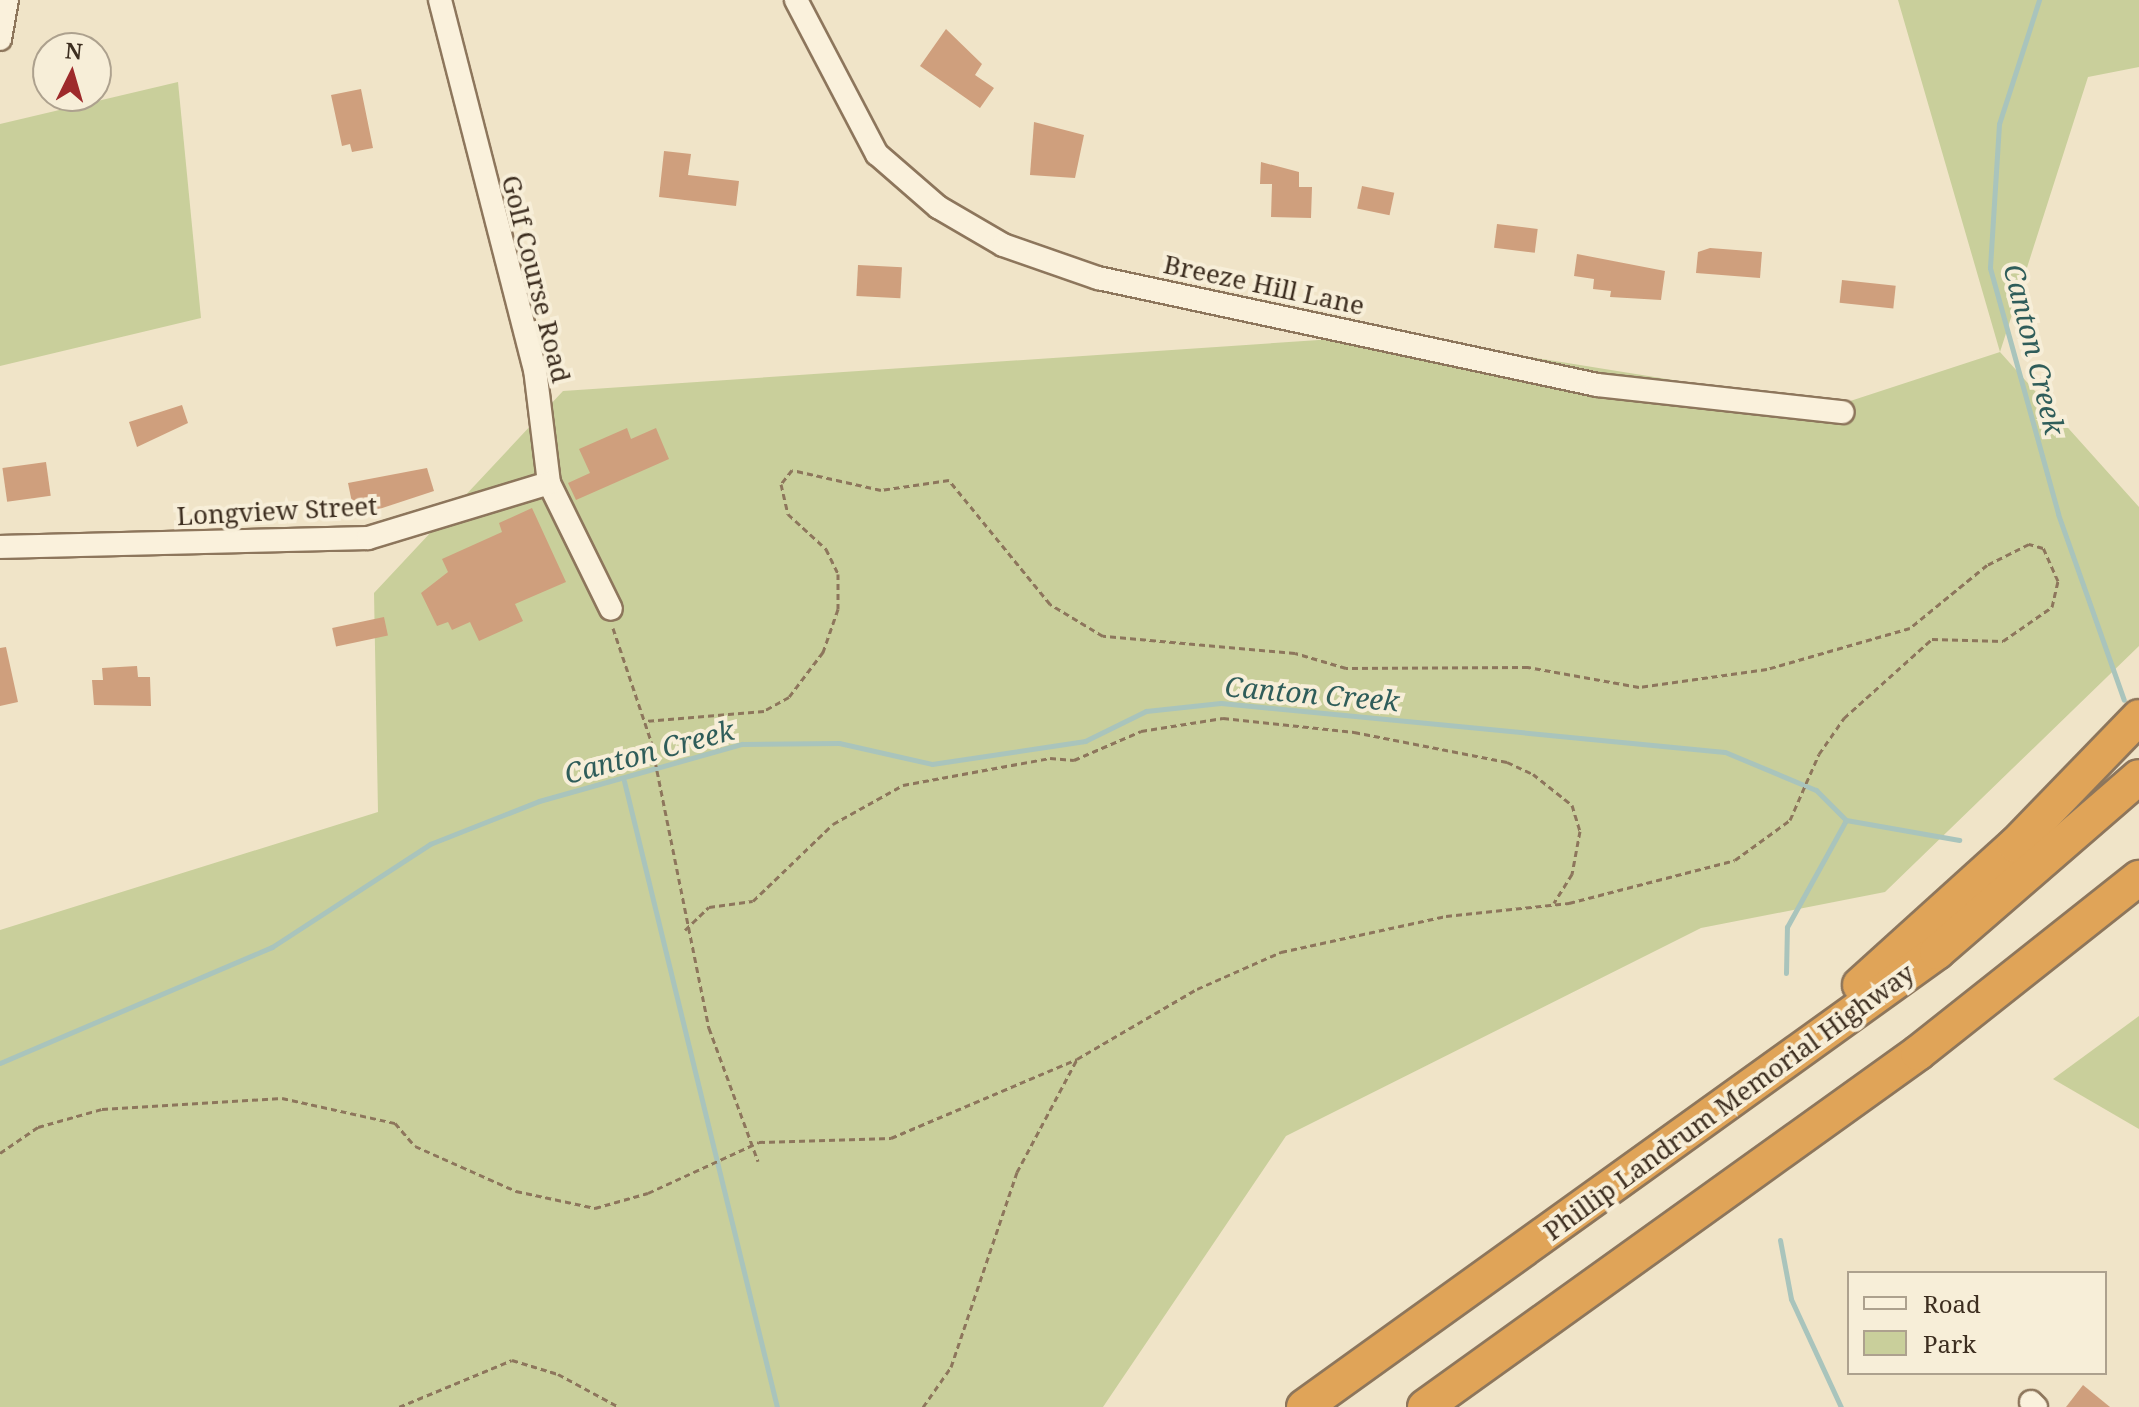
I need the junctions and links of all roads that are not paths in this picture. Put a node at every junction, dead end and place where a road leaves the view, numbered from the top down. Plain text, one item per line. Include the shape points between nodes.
1 (7, 0) edge
2 (440, 0) edge
3 (796, 0) edge
4 (0, 39) edge
5 (1843, 412) dead end
6 (549, 483) junction
7 (0, 547) edge
8 (611, 609) road end
9 (2139, 717) edge
10 (2139, 777) edge
11 (2139, 878) edge
12 (2139, 892) edge
13 (2019, 977) junction
14 (1729, 1103) junction
15 (1304, 1407) edge
16 (1425, 1407) edge

1 - 4 street
2 - 6 street, Golf Course Road via 535,369
3 - 5 street, Breeze Hill Lane via 877,154 938,207 1003,245 1098,278 1597,385
6 - 7 street, Longview Street via 368,538
6 - 8 street, Golf Course Road
9 - 14 highway via 2015,845
10 - 14 highway, Phillip Landrum Memorial Highway via 1995,908
11 - 13 highway
12 - 13 highway
13 - 16 highway
14 - 15 highway, Phillip Landrum Memorial Highway

